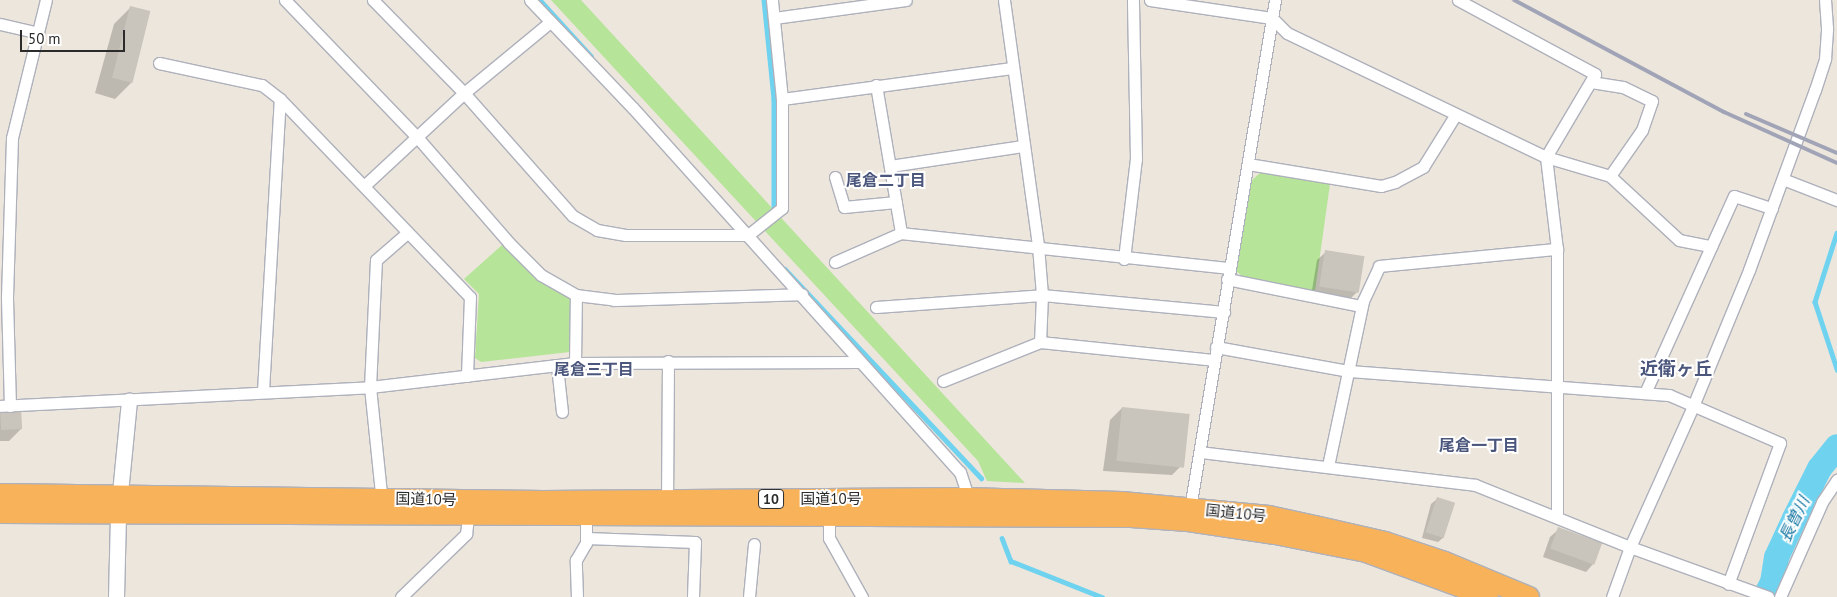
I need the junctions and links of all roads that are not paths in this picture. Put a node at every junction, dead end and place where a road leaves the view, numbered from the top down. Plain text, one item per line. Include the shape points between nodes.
1 (46, 0) edge
2 (285, 0) edge
3 (373, 0) edge
4 (530, 0) edge
5 (772, 0) edge
6 (906, 0) edge
7 (1004, 0) edge
8 (1133, 0) edge
9 (1150, 0) edge
10 (1275, 0) edge
11 (1458, 0) edge
12 (1825, 0) edge
13 (774, 18) junction
14 (1272, 18) junction
15 (550, 22) junction
16 (0, 24) edge
17 (38, 34) junction
18 (159, 63) dead end
19 (1012, 68) junction
20 (1591, 82) junction
21 (876, 85) junction
22 (464, 93) junction
23 (782, 98) junction
24 (280, 99) junction
25 (1456, 114) junction
26 (417, 137) junction
27 (1024, 146) junction
28 (1546, 157) junction
29 (1248, 164) junction
30 (890, 166) junction
31 (1610, 176) junction
32 (835, 177) dead end
33 (1783, 178) junction
34 (365, 185) junction
35 (1837, 200) edge
36 (896, 202) junction
37 (1772, 208) junction
38 (5, 221) edge
39 (407, 233) junction
40 (901, 233) junction
41 (748, 235) junction
42 (1038, 246) junction
43 (1711, 246) junction
44 (1557, 249) junction
45 (1124, 259) junction
46 (835, 262) dead end
47 (1228, 273) junction
48 (576, 294) junction
49 (802, 294) junction
50 (1042, 295) junction
51 (1361, 306) junction
52 (876, 307) dead end
53 (4, 311) edge
54 (1224, 312) junction
55 (1040, 342) junction
56 (1216, 347) junction
57 (1214, 360) junction
58 (668, 361) junction
59 (859, 362) junction
60 (574, 363) junction
61 (557, 366) junction
62 (1348, 371) junction
63 (467, 376) junction
64 (943, 381) dead end
65 (370, 386) junction
66 (1557, 387) junction
67 (263, 391) junction
68 (1645, 393) junction
69 (128, 401) junction
70 (5, 406) edge
71 (1693, 406) junction
72 (562, 412) dead end
73 (1200, 452) junction
74 (1328, 466) junction
75 (1837, 480) edge
76 (0, 494) edge
77 (967, 498) junction
78 (119, 504) junction
79 (382, 507) junction
80 (468, 508) junction
81 (667, 508) junction
82 (586, 509) junction
83 (0, 513) edge
84 (829, 514) junction
85 (1189, 514) junction
86 (985, 515) junction
87 (1557, 517) junction
88 (586, 538) junction
89 (754, 544) dead end
90 (1630, 548) junction
91 (1728, 584) junction
92 (116, 597) edge
93 (400, 597) edge
94 (577, 597) edge
95 (693, 597) edge
96 (749, 597) edge
97 (862, 597) edge
98 (1488, 597) edge
99 (1529, 597) edge
100 (1612, 597) edge
101 (1768, 597) edge
102 (1780, 597) edge

1 - 17 street
2 - 26 street
3 - 22 street
4 - 15 street
5 - 13 street
6 - 13 street
7 - 19 street
8 - 45 street via 1136,159
9 - 14 street
10 - 14 street
11 - 20 street via 1595,74
12 - 33 street via 1825,59
13 - 23 street
14 - 25 street via 1287,33
14 - 29 street
15 - 22 street
15 - 41 street
16 - 17 street
17 - 38 street via 12,138
18 - 24 street via 262,85
19 - 21 street
19 - 27 street
20 - 28 street
20 - 31 street via 1623,87 1652,102 1642,130
21 - 23 street
21 - 30 street
22 - 26 street
22 - 41 street via 573,216 597,230 626,236
23 - 41 street via 782,208
24 - 34 street
24 - 67 street
25 - 28 street
25 - 29 street via 1423,167 1381,186
26 - 34 street
26 - 48 street via 508,243 541,275
27 - 30 street
27 - 42 street
28 - 31 street
28 - 44 street
29 - 47 street
30 - 36 street
31 - 43 street via 1679,240
32 - 36 street via 844,207
33 - 35 street
33 - 37 street
34 - 39 street
36 - 40 street
37 - 43 street via 1734,196
37 - 71 street
38 - 53 street
39 - 63 street via 470,297
39 - 65 street via 376,260
40 - 42 street
40 - 46 street
41 - 49 street
42 - 45 street
42 - 50 street
43 - 68 street
44 - 51 street via 1379,266
44 - 66 street
45 - 47 street
47 - 51 street
47 - 54 street
48 - 49 street via 614,300
48 - 60 street
49 - 59 street
50 - 52 street
50 - 54 street
50 - 55 street
51 - 62 street
53 - 70 street
54 - 56 street
55 - 57 street
55 - 64 street
56 - 57 street
56 - 62 street
57 - 73 street
58 - 59 street
58 - 60 street
58 - 81 street
59 - 77 street via 960,472
60 - 61 street
61 - 63 street
61 - 72 street
62 - 66 street
62 - 74 street
63 - 65 street
65 - 67 street
65 - 79 street
66 - 68 street
66 - 87 street
67 - 69 street
68 - 71 street via 1668,395
69 - 70 street
69 - 78 street
71 - 90 street
71 - 91 street via 1780,443
73 - 74 street
73 - 85 street
74 - 87 street via 1474,485
75 - 102 street via 1822,502
76 - 78 highway, 国道10号 / 10
77 - 81 highway, 国道10号 / 10
77 - 85 highway, 国道10号 / 10 via 1122,502
77 - 86 street
78 - 79 highway, 国道10号 / 10
78 - 83 highway, 国道10号 / 10
78 - 92 street
79 - 80 highway, 国道10号 / 10
80 - 82 highway, 国道10号 / 10
80 - 93 street via 466,534
81 - 82 highway, 国道10号 / 10
81 - 84 highway, 国道10号 / 10
82 - 88 street
84 - 86 highway, 国道10号 / 10
84 - 97 street via 829,538
85 - 86 highway, 国道10号 / 10
85 - 98 highway, 国道10号 / 10 via 1366,552
85 - 99 highway, 国道10号 / 10 via 1269,516 1385,542 1445,562
87 - 90 street
88 - 94 street via 576,560
88 - 95 street via 695,542
89 - 96 street
90 - 91 street
90 - 100 street
91 - 101 street

